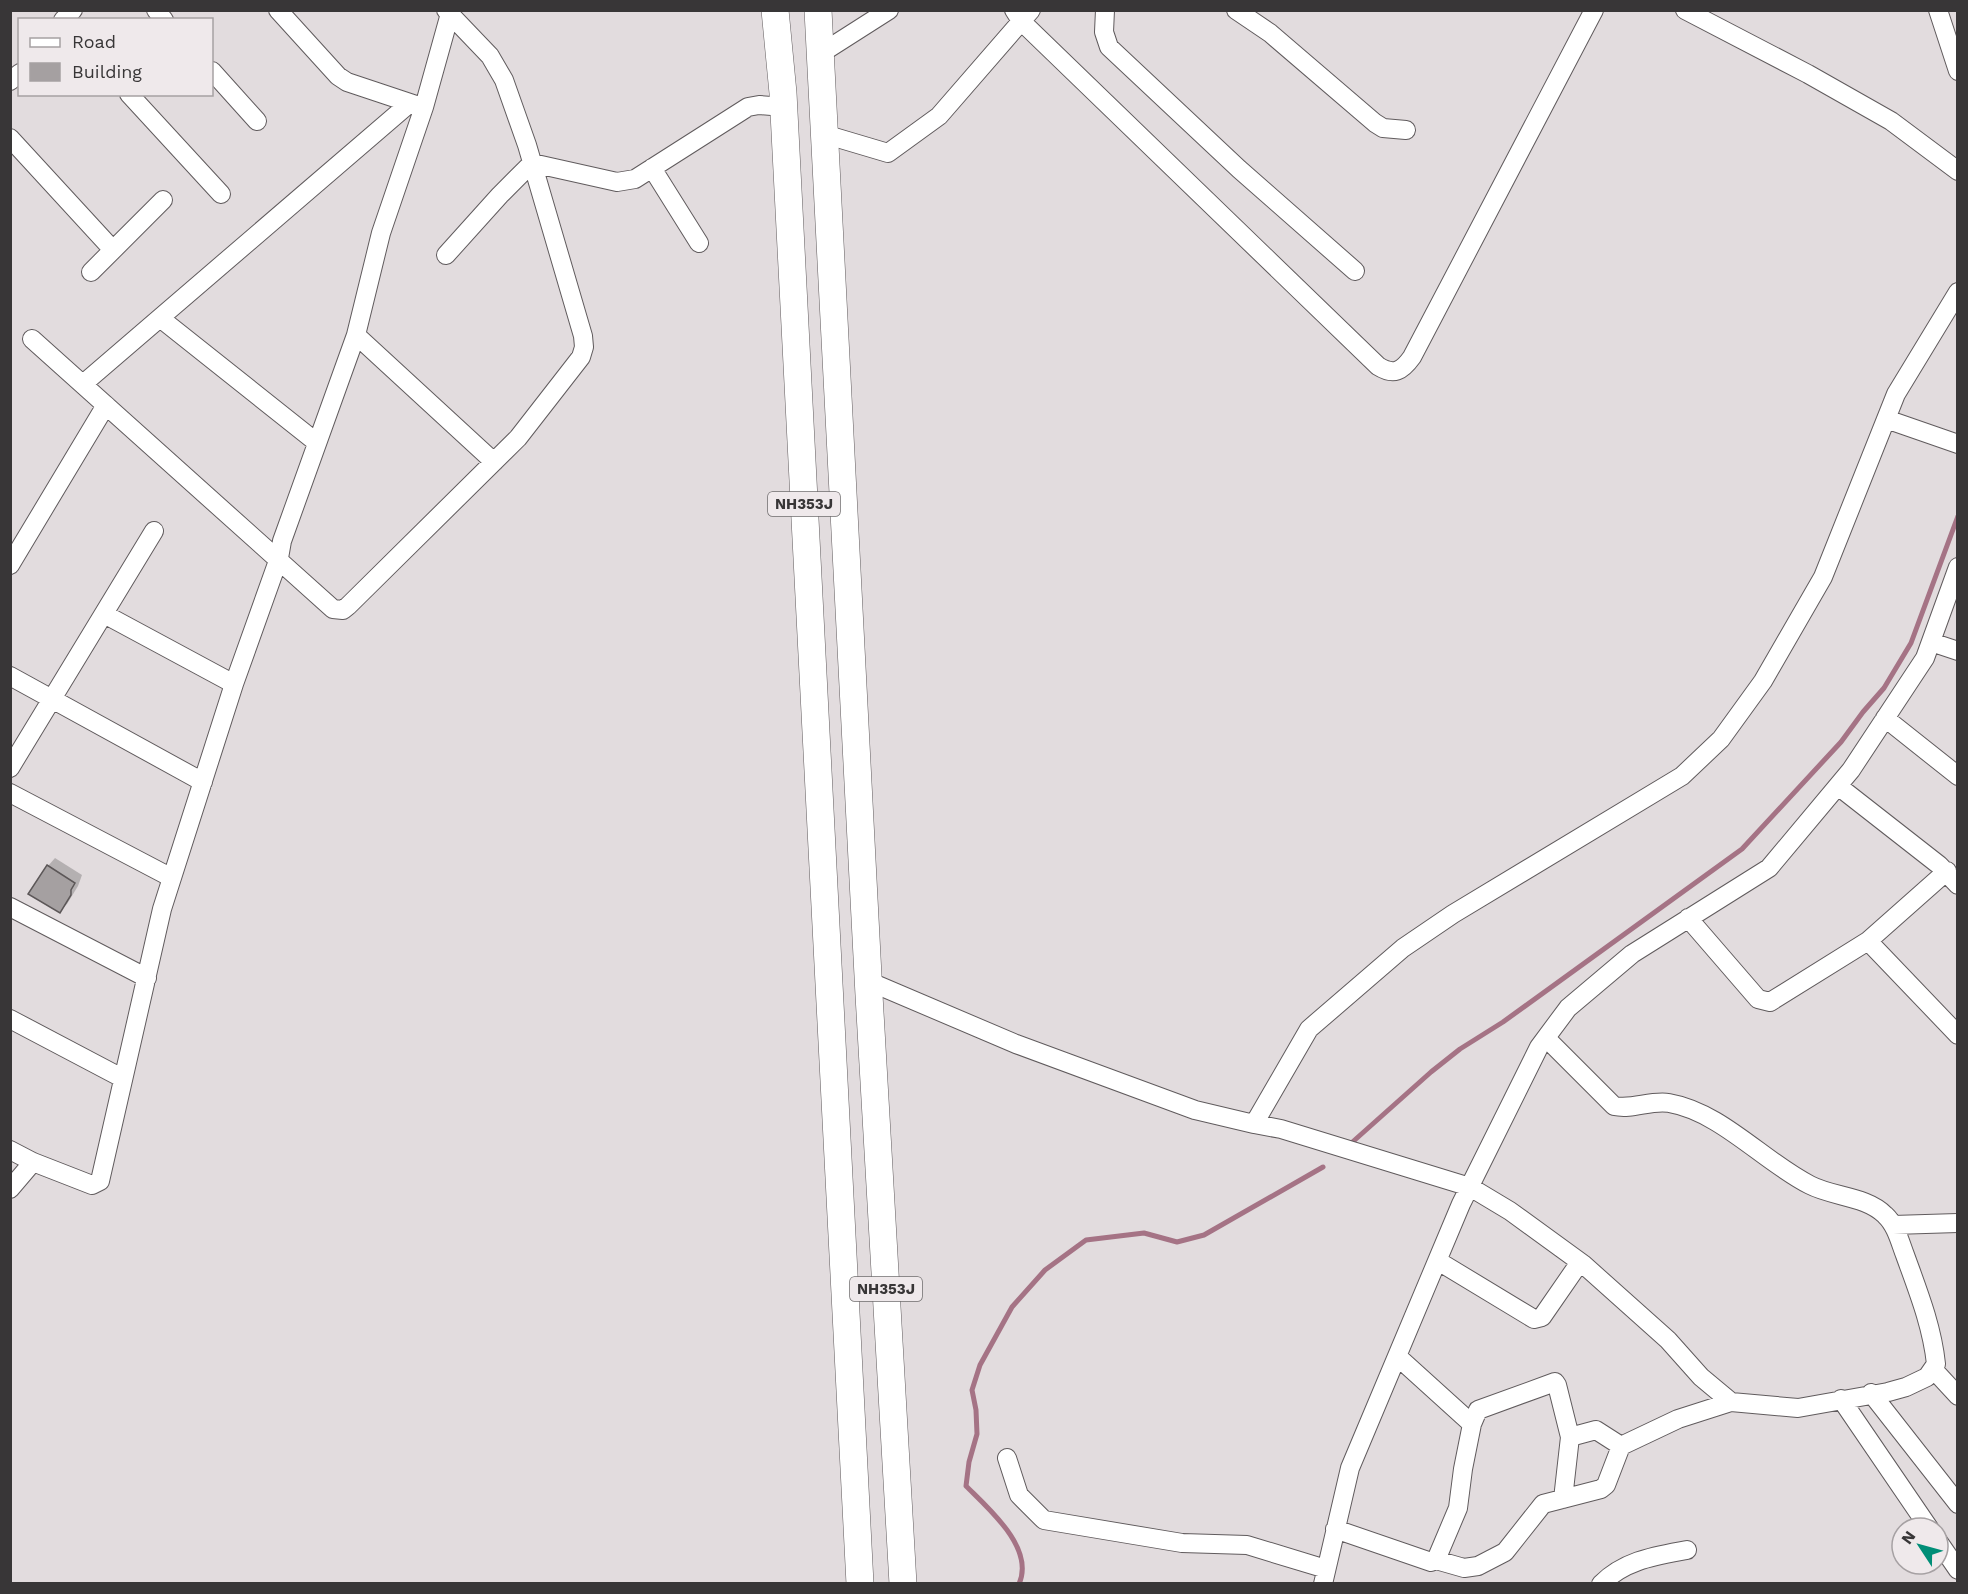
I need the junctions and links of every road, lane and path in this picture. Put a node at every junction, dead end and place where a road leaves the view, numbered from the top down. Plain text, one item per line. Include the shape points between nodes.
1 (278, 10) edge
2 (775, 10) edge
3 (818, 10) edge
4 (889, 10) edge
5 (1105, 10) edge
6 (1236, 10) edge
7 (1594, 10) edge
8 (1685, 10) edge
9 (449, 12) edge
10 (1022, 14) edge
11 (1946, 15) edge
12 (820, 54) junction
13 (1958, 70) edge
14 (213, 72) edge
15 (131, 96) edge
16 (417, 105) junction
17 (784, 107) junction
18 (257, 121) dead end
19 (1406, 130) dead end
20 (824, 134) junction
21 (10, 138) edge
22 (532, 163) junction
23 (652, 168) junction
24 (1958, 171) edge
25 (221, 194) dead end
26 (163, 200) dead end
27 (699, 243) dead end
28 (112, 250) junction
29 (446, 255) dead end
30 (1355, 271) dead end
31 (91, 272) dead end
32 (1958, 292) edge
33 (160, 318) junction
34 (356, 335) junction
35 (32, 339) dead end
36 (83, 384) junction
37 (106, 405) junction
38 (1886, 419) junction
39 (316, 442) junction
40 (1958, 444) edge
41 (494, 462) junction
42 (154, 531) dead end
43 (279, 558) junction
44 (10, 565) edge
45 (1958, 567) edge
46 (104, 614) junction
47 (1931, 642) junction
48 (1958, 651) edge
49 (10, 676) edge
50 (234, 684) junction
51 (52, 700) junction
52 (1885, 718) junction
53 (10, 768) edge
54 (1958, 776) edge
55 (203, 782) junction
56 (1838, 786) junction
57 (10, 793) edge
58 (172, 878) junction
59 (1952, 878) edge
60 (10, 907) edge
61 (1688, 918) junction
62 (1868, 942) junction
63 (147, 978) junction
64 (869, 988) junction
65 (10, 1019) edge
66 (1958, 1035) edge
67 (1546, 1038) junction
68 (122, 1078) junction
69 (1254, 1124) junction
70 (10, 1150) edge
71 (33, 1162) junction
72 (1470, 1187) junction
73 (10, 1189) edge
74 (1958, 1223) edge
75 (1893, 1225) junction
76 (1438, 1261) junction
77 (1580, 1262) junction
78 (1398, 1357) junction
79 (1933, 1369) junction
80 (1871, 1393) junction
81 (1958, 1396) edge
82 (1841, 1399) junction
83 (1731, 1402) junction
84 (1472, 1424) junction
85 (1570, 1437) junction
86 (1621, 1446) junction
87 (1007, 1458) dead end
88 (1563, 1499) junction
89 (1958, 1504) edge
90 (1921, 1516) edge
91 (1335, 1529) junction
92 (1687, 1550) dead end
93 (1436, 1560) junction
94 (1325, 1576) edge
95 (860, 1584) edge
96 (903, 1584) edge
97 (1601, 1584) edge

1 - 16 street via 338,76
2 - 17 highway, NH353J
3 - 12 highway, NH353J
4 - 12 street
5 - 30 street via 1104,32 1109,47
6 - 19 street via 1270,33 1375,123 1383,128
7 - 10 street via 1412,357 1396,372 1378,366
8 - 24 street via 1891,121
9 - 16 street
9 - 22 street via 498,67
10 - 20 street via 939,116 888,153
11 - 13 street
12 - 20 highway, NH353J
14 - 18 street
15 - 25 street
16 - 33 street
16 - 34 street
17 - 23 street via 748,107
17 - 95 highway, NH353J
20 - 64 highway, NH353J
21 - 28 street
22 - 23 street via 617,182
22 - 29 street
22 - 41 street via 584,347 581,357 540,412
23 - 27 street
26 - 28 street
28 - 31 street
32 - 38 street via 1896,394
33 - 36 street
33 - 39 street
34 - 39 street
34 - 41 street
35 - 36 street
36 - 37 street
37 - 43 street
37 - 44 street
38 - 40 street
38 - 69 street via 1823,577 1763,681 1721,739 1682,776 1403,948 1309,1029
39 - 43 street
41 - 43 street via 343,610 333,609
42 - 46 street
43 - 50 street
45 - 47 street
46 - 50 street
46 - 51 street
47 - 48 street
47 - 52 street via 1925,658
49 - 51 street
50 - 55 street
51 - 53 street
51 - 55 street
52 - 54 street
52 - 56 street
55 - 58 street
56 - 59 street
56 - 61 street via 1769,868
57 - 58 street
58 - 63 street
59 - 62 street
60 - 63 street
61 - 62 street via 1758,999 1770,1002
61 - 67 street via 1632,954 1577,1000
62 - 66 street
63 - 68 street
64 - 69 street via 1195,1110
64 - 96 highway, NH353J
65 - 68 street
67 - 72 street
67 - 75 street via 1614,1106 1668,1103 1698,1113 1808,1184 1874,1207
68 - 71 street via 98,1184
69 - 72 street
70 - 71 street
71 - 73 street
72 - 76 street
72 - 77 street
74 - 75 street
75 - 79 street via 1933,1340
76 - 77 street via 1538,1320
76 - 78 street
77 - 83 street
78 - 84 street
78 - 91 street via 1350,1468
79 - 80 street via 1927,1377 1906,1387
79 - 81 street
80 - 82 street
80 - 89 street
82 - 83 street via 1798,1408
82 - 90 street
83 - 86 street via 1678,1419
84 - 85 street via 1478,1410 1555,1382
84 - 93 street via 1458,1508
85 - 86 street via 1596,1430
85 - 88 street
86 - 88 street via 1606,1485
87 - 94 street via 1019,1495 1044,1520 1182,1543 1247,1545
88 - 93 street via 1543,1504 1501,1556 1464,1568
91 - 93 street via 1431,1562
91 - 94 street
92 - 97 street via 1647,1557 1614,1572

